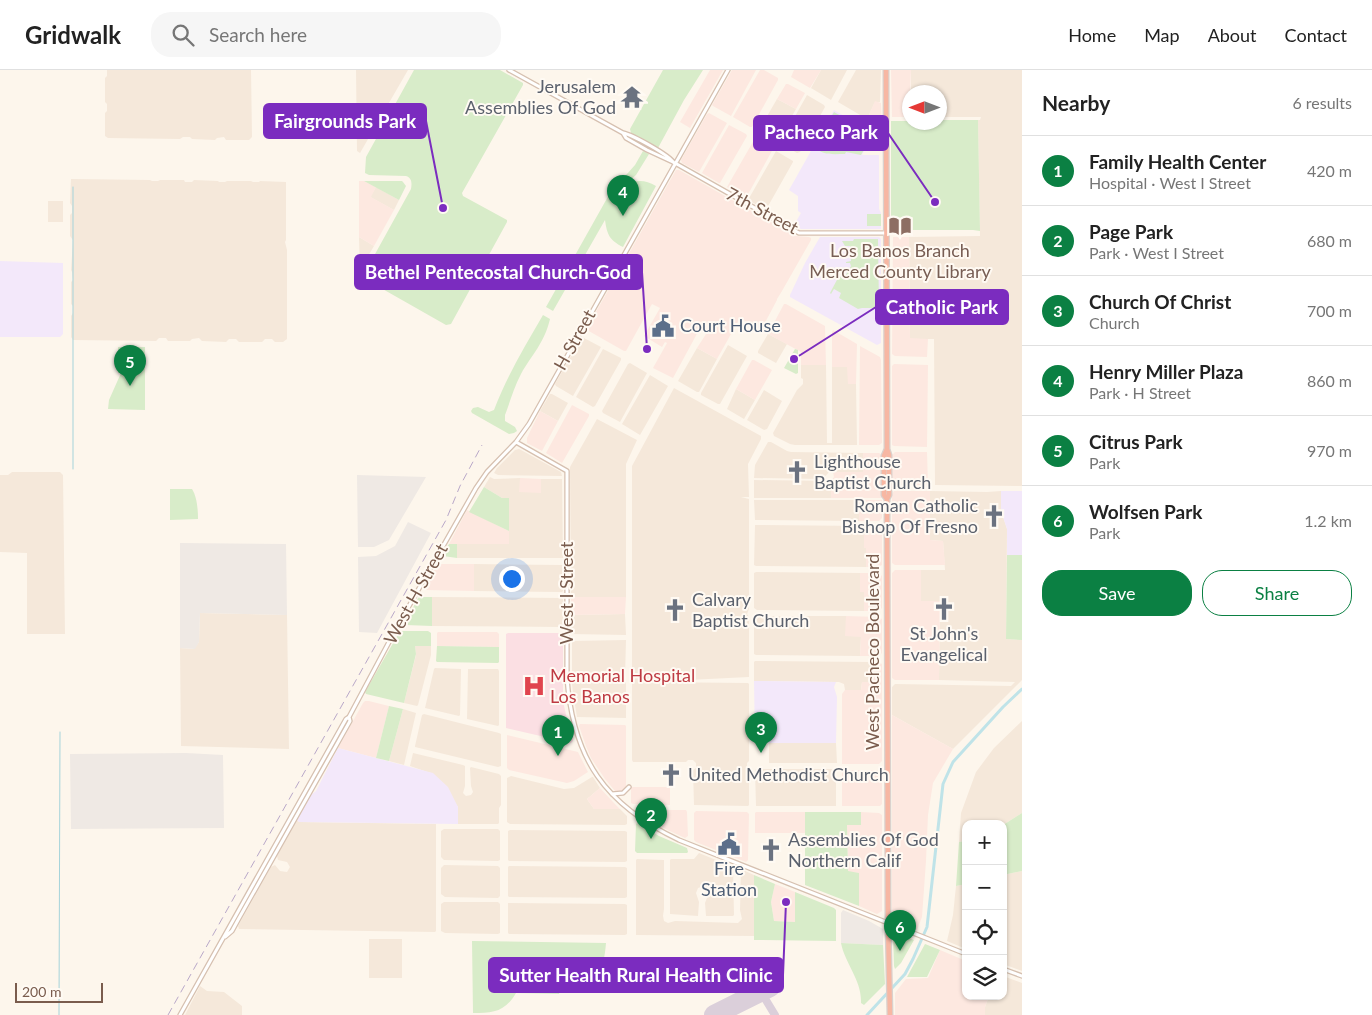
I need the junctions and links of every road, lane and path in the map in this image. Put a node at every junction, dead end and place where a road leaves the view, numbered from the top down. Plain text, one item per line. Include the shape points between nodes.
1 (509, 70) edge
2 (728, 70) edge
3 (886, 70) edge
4 (675, 163) junction
5 (887, 233) junction
6 (516, 442) junction
7 (887, 449) junction
8 (487, 472) joint
9 (887, 487) junction
10 (629, 787) dead end
11 (612, 794) junction
12 (888, 923) junction
13 (962, 952) edge
14 (1007, 970) edge
15 (1022, 976) edge
16 (180, 1015) edge
17 (890, 1015) edge

1 - 4 street, 7th Street
2 - 4 street, H Street
3 - 5 highway
4 - 5 street, 7th Street via 800,232
4 - 6 street, H Street
5 - 7 highway
6 - 8 street, H Street
6 - 11 street, West I Street via 567,471 568,696 580,744 594,771
7 - 9 highway
7 - 9 highway via 884,456
8 - 16 street, West H Street via 406,612 349,717 350,721 297,810 232,931 224,938
9 - 12 highway, West Pacheco Boulevard
10 - 11 street via 623,793
11 - 12 street, West I Street via 644,821 678,840
12 - 13 street, West I Street
12 - 17 highway, West Pacheco Boulevard
14 - 15 street

